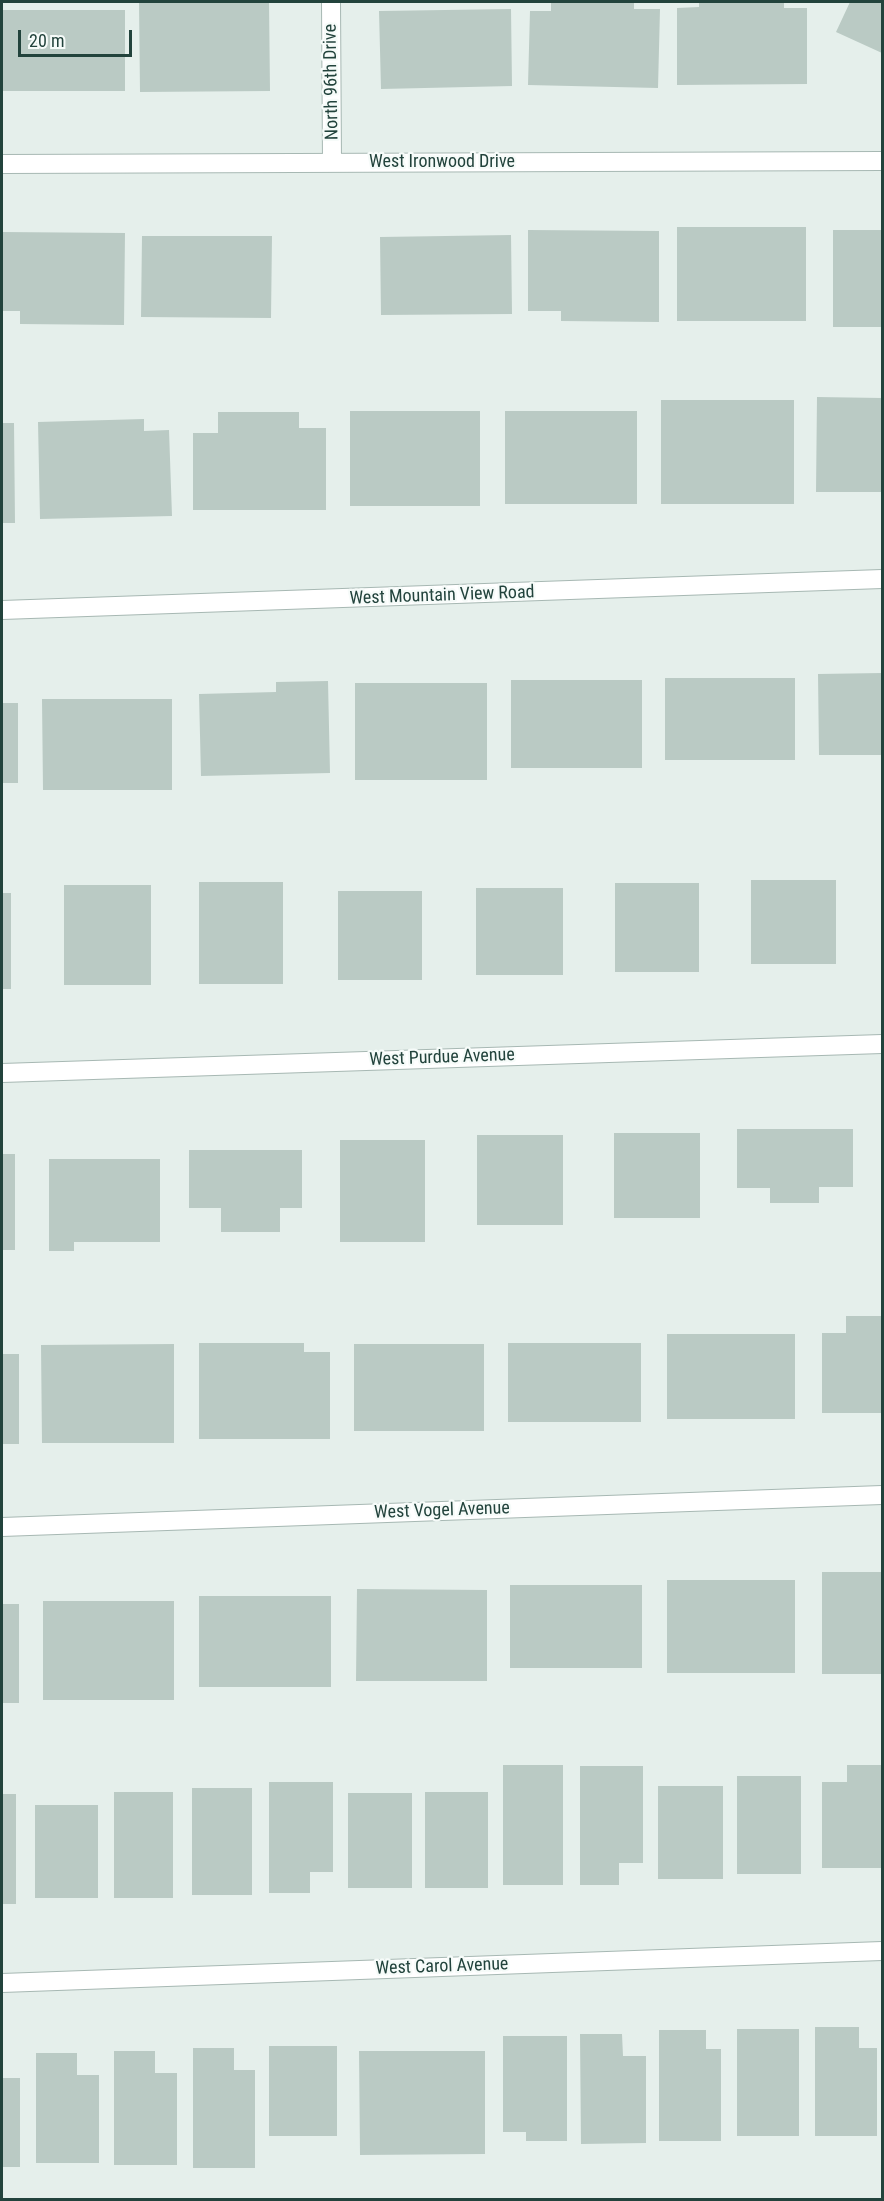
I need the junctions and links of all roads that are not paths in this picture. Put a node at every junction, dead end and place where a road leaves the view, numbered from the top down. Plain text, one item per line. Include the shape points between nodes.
1 (331, 2) edge
2 (882, 161) edge
3 (332, 162) junction
4 (2, 164) edge
5 (882, 579) edge
6 (2, 610) edge
7 (882, 1044) edge
8 (2, 1072) edge
9 (882, 1496) edge
10 (2, 1527) edge
11 (882, 1952) edge
12 (2, 1983) edge

1 - 3 street, North 96th Drive
2 - 3 street, West Ironwood Drive
3 - 4 street, West Ironwood Drive
5 - 6 street, West Mountain View Road
7 - 8 street, West Purdue Avenue
9 - 10 street, West Vogel Avenue
11 - 12 street, West Carol Avenue

